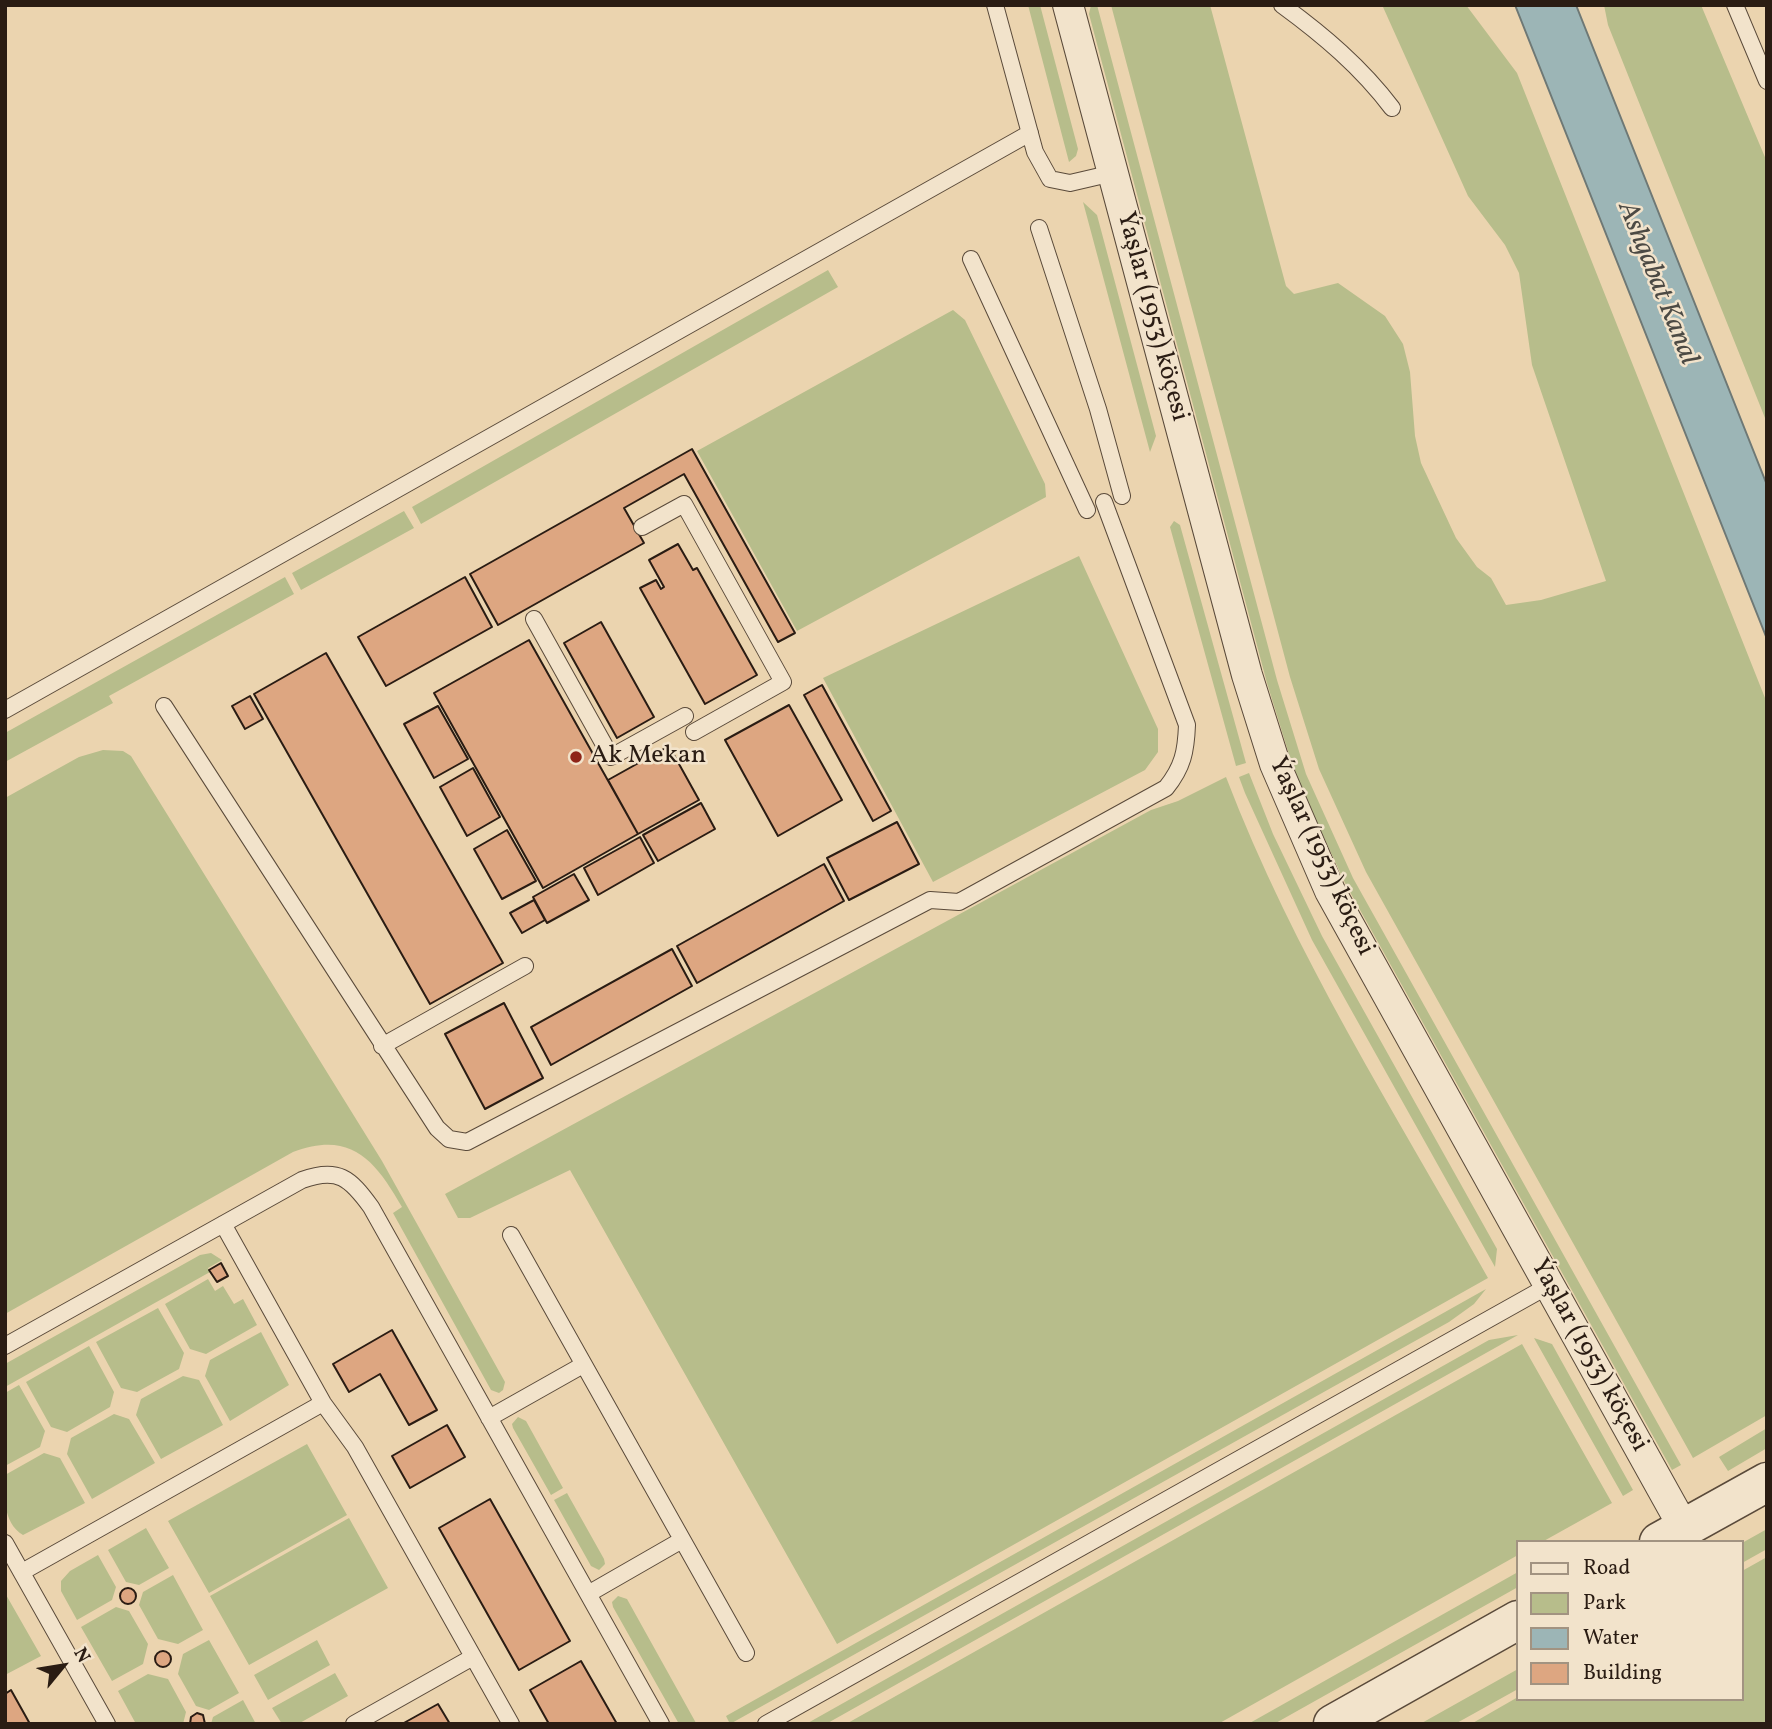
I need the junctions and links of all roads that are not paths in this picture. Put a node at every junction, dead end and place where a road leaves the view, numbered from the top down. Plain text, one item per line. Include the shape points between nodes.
1 (995, 5) edge
2 (1068, 5) edge
3 (1282, 5) edge
4 (1735, 5) edge
5 (1767, 81) edge
6 (1392, 108) dead end
7 (1031, 133) junction
8 (1112, 173) junction
9 (1040, 228) dead end
10 (971, 259) dead end
11 (1122, 496) dead end
12 (1104, 502) dead end
13 (1087, 510) dead end
14 (642, 527) dead end
15 (534, 620) dead end
16 (164, 706) dead end
17 (5, 710) edge
18 (685, 716) dead end
19 (694, 732) dead end
20 (525, 966) dead end
21 (382, 1046) junction
22 (223, 1224) junction
23 (511, 1235) dead end
24 (1548, 1286) junction
25 (5, 1346) edge
26 (583, 1364) junction
27 (323, 1403) junction
28 (489, 1418) junction
29 (1767, 1482) edge
30 (1671, 1535) edge
31 (682, 1540) junction
32 (5, 1543) edge
33 (22, 1572) junction
34 (588, 1594) junction
35 (1516, 1621) edge
36 (746, 1653) dead end
37 (473, 1657) junction
38 (107, 1724) edge
39 (354, 1724) edge
40 (511, 1724) edge
41 (661, 1724) edge
42 (766, 1724) edge
43 (1333, 1724) edge

1 - 7 lane
2 - 8 street, Ýaşlar (1953) köçesi
3 - 6 lane via 1373,82
4 - 5 lane
7 - 8 lane via 1050,179 1070,183
7 - 17 lane
8 - 24 street, Ýaşlar (1953) köçesi via 1275,764 1330,891
9 - 11 lane
10 - 13 lane
12 - 21 lane via 1187,725 1180,771 1166,788 959,902 930,900 467,1142 450,1139 438,1128
14 - 19 lane via 684,504 783,682
15 - 18 lane via 611,757
16 - 21 lane
20 - 21 lane
22 - 25 lane
22 - 27 lane
22 - 28 lane via 302,1180 325,1174 356,1187
23 - 26 lane
24 - 30 street, Ýaşlar (1953) köçesi
24 - 42 lane
26 - 28 lane
26 - 31 lane
27 - 33 lane
27 - 37 lane via 355,1447
28 - 34 lane
29 - 30 street
31 - 34 lane
31 - 36 lane
32 - 33 lane
33 - 38 lane
34 - 41 lane
35 - 43 street
37 - 39 lane
37 - 40 lane

